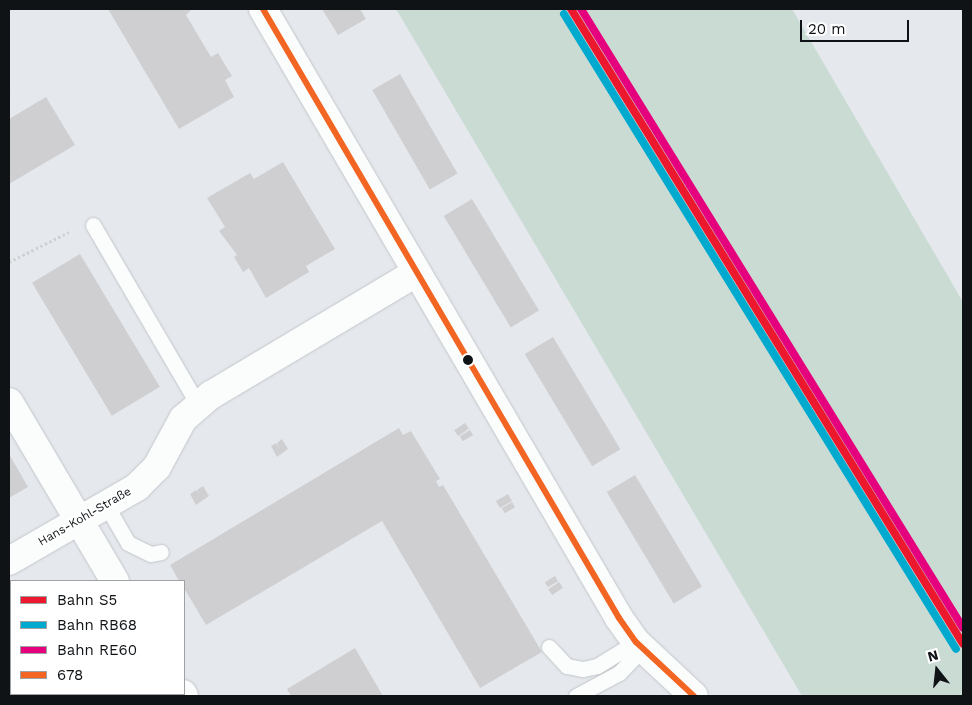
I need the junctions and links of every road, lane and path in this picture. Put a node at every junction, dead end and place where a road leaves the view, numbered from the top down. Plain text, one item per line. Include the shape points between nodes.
1 (263, 9) edge
2 (93, 226) joint
3 (9, 262) edge
4 (416, 273) junction
5 (9, 402) edge
6 (198, 404) junction
7 (106, 505) junction
8 (79, 521) junction
9 (161, 552) dead end
10 (9, 561) edge
11 (115, 580) edge
12 (640, 645) junction
13 (549, 648) dead end
14 (576, 696) edge
15 (694, 696) edge

1 - 4 street
2 - 3 path via 77,228
2 - 6 lane
4 - 6 street, Hans-Kohl-Straße
4 - 12 street
5 - 8 street
6 - 7 street, Hans-Kohl-Straße via 183,419 157,467 137,487
7 - 8 street, Hans-Kohl-Straße
7 - 9 lane via 128,543 151,554
8 - 10 street, Hans-Kohl-Straße
8 - 11 street
12 - 13 lane via 583,670 567,666
12 - 14 lane via 619,673
12 - 15 street

